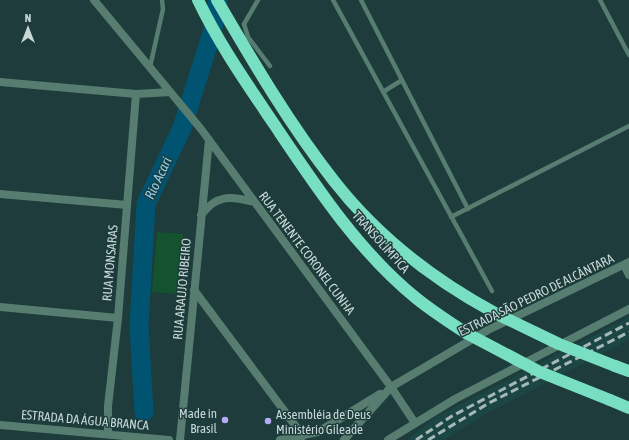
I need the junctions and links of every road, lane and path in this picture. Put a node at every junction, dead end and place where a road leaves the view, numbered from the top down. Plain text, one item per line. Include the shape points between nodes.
1 (94, 0) edge
2 (162, 0) edge
3 (198, 0) edge
4 (217, 0) edge
5 (258, 0) edge
6 (333, 0) edge
7 (361, 0) edge
8 (600, 0) edge
9 (629, 55) edge
10 (270, 66) dead end
11 (150, 69) junction
12 (402, 80) junction
13 (0, 82) edge
14 (170, 92) junction
15 (383, 92) junction
16 (136, 94) junction
17 (629, 126) edge
18 (209, 140) junction
19 (0, 194) edge
20 (254, 202) junction
21 (127, 204) junction
22 (468, 209) junction
23 (201, 216) junction
24 (451, 217) junction
25 (627, 263) edge
26 (629, 275) edge
27 (194, 290) junction
28 (492, 291) dead end
29 (0, 307) edge
30 (629, 309) edge
31 (118, 318) junction
32 (629, 371) edge
33 (391, 387) junction
34 (629, 408) edge
35 (415, 423) junction
36 (0, 425) edge
37 (108, 434) junction
38 (303, 436) junction
39 (169, 440) edge
40 (180, 440) edge
41 (280, 440) edge
42 (344, 440) edge
43 (388, 440) edge

1 - 11 street, RUA TENENTE CORONEL CUNHA
2 - 11 lane via 163,9
3 - 34 highway, TRANSOLÍMPICA, bridge via 233,64 297,159 328,202 386,271 415,297 466,333 540,372
4 - 32 highway, TRANSOLÍMPICA, bridge via 267,84 314,153 335,182 375,226 434,276 495,313 559,344
5 - 10 lane via 244,24 248,37
6 - 15 lane
7 - 12 lane
8 - 9 lane
11 - 14 street, RUA TENENTE CORONEL CUNHA
12 - 15 lane
12 - 22 lane
13 - 16 street
14 - 16 street
14 - 18 street, RUA TENENTE CORONEL CUNHA
15 - 24 lane
16 - 21 street, RUA MONSARAS
17 - 22 lane
18 - 20 street, RUA TENENTE CORONEL CUNHA
18 - 23 street, RUA ARAUJO RIBEIRO
19 - 21 street
20 - 23 street via 224,198 212,203
20 - 33 street, RUA TENENTE CORONEL CUNHA
21 - 31 street, RUA MONSARAS
22 - 24 lane
23 - 27 street, RUA ARAUJO RIBEIRO
24 - 28 lane
25 - 26 street
25 - 33 street, ESTRADA SÃO PEDRO DE ALCÂNTARA via 488,330
27 - 38 street
27 - 40 street, RUA ARAUJO RIBEIRO
29 - 31 street
30 - 35 street
31 - 37 street, RUA MONSARAS via 108,406
33 - 35 street, RUA TENENTE CORONEL CUNHA
33 - 38 street via 330,426
33 - 42 street, ESTRADA SÃO PEDRO DE ALCÂNTARA
35 - 43 street
36 - 37 street, ESTRADA DA ÁGUA BRANCA
37 - 39 street, ESTRADA DA ÁGUA BRANCA
38 - 41 street

